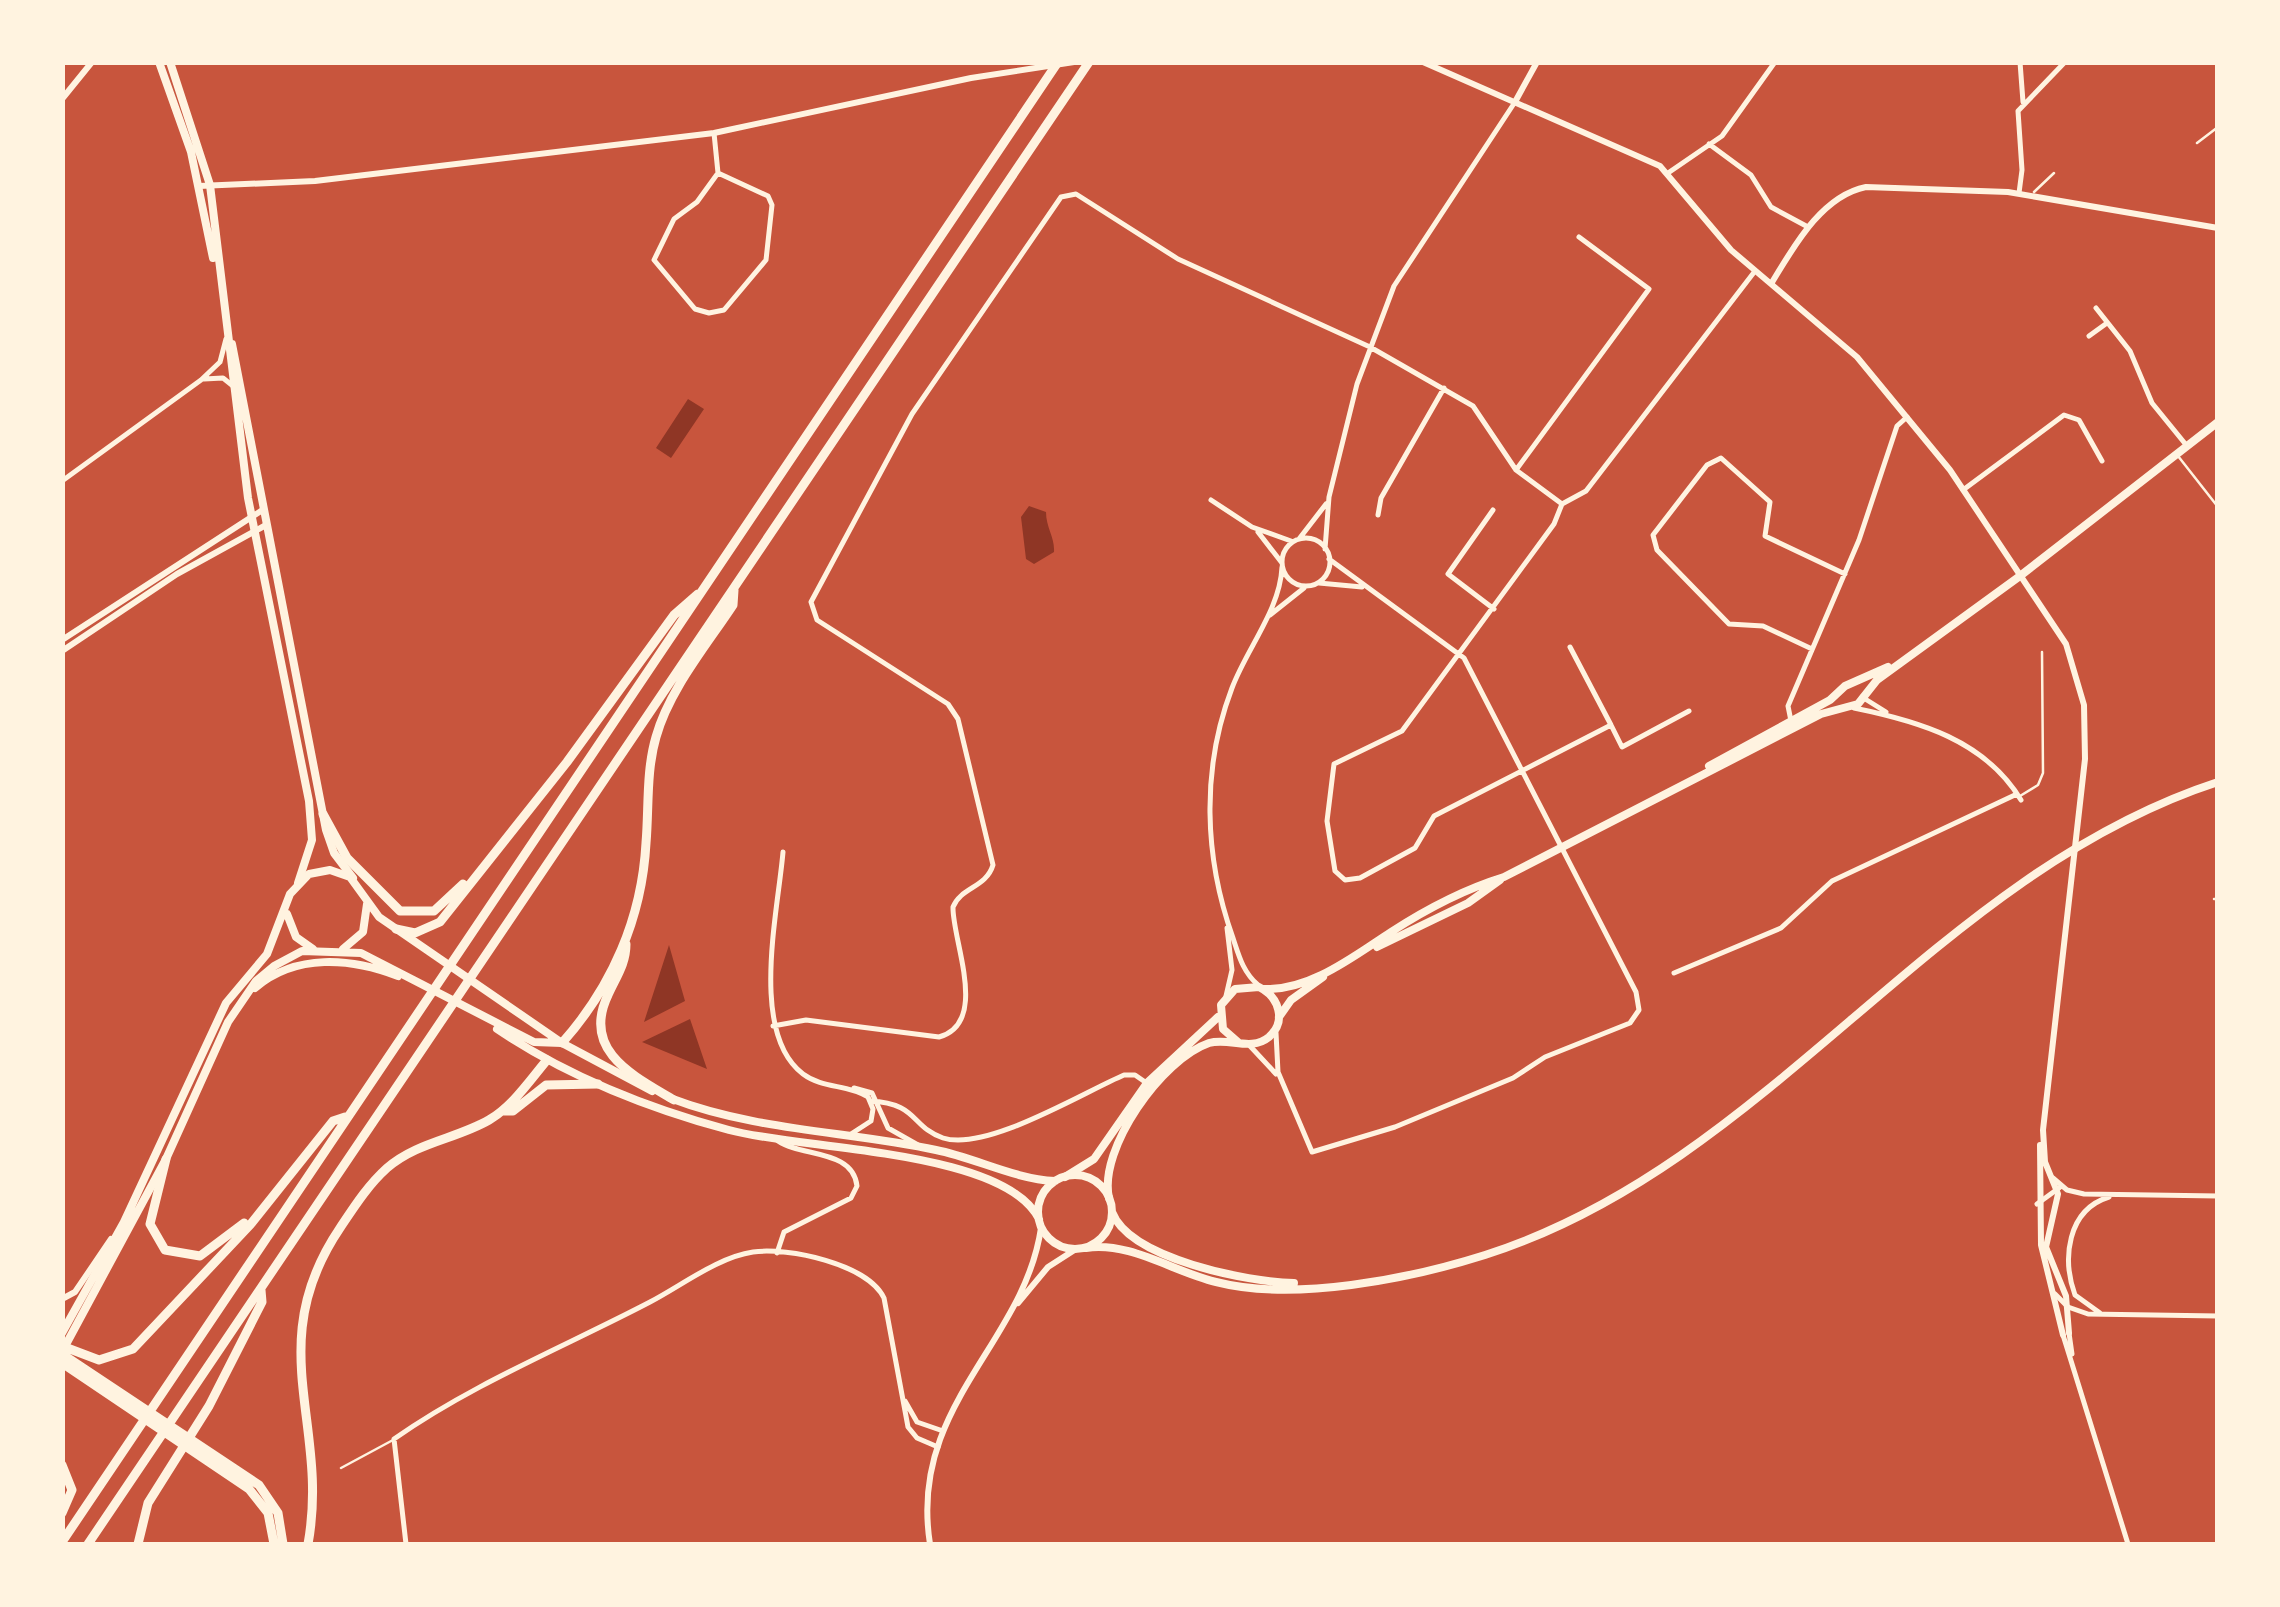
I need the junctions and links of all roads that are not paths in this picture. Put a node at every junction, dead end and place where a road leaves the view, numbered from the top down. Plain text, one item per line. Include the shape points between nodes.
1 (92, 62) edge
2 (159, 62) edge
3 (170, 62) edge
4 (1058, 62) edge
5 (1074, 62) edge
6 (1088, 62) edge
7 (1423, 62) edge
8 (1537, 62) edge
9 (1774, 62) edge
10 (2020, 62) edge
11 (2064, 62) edge
12 (62, 99) edge
13 (1515, 102) junction
14 (2024, 102) junction
15 (2218, 127) edge
16 (714, 133) junction
17 (2196, 143) dead end
18 (1710, 144) junction
19 (718, 173) junction
20 (1668, 173) junction
21 (2054, 173) dead end
22 (210, 184) junction
23 (198, 186) junction
24 (2019, 193) junction
25 (2034, 196) junction
26 (1809, 228) junction
27 (2218, 228) edge
28 (1579, 237) dead end
29 (1754, 271) junction
30 (1771, 284) junction
31 (222, 296) junction
32 (2096, 308) dead end
33 (2108, 322) junction
34 (227, 332) junction
35 (2089, 336) dead end
36 (1370, 346) junction
37 (201, 380) junction
38 (233, 386) junction
39 (1444, 388) junction
40 (1906, 416) junction
41 (2218, 422) edge
42 (2187, 446) junction
43 (2177, 454) junction
44 (2102, 462) dead end
45 (1516, 470) junction
46 (62, 481) edge
47 (1963, 490) junction
48 (1330, 497) junction
49 (1211, 500) dead end
50 (1562, 504) junction
51 (2218, 508) edge
52 (264, 510) junction
53 (1492, 510) dead end
54 (252, 515) junction
55 (1378, 515) dead end
56 (266, 525) junction
57 (1252, 526) junction
58 (255, 530) junction
59 (1296, 540) junction
60 (1326, 549) junction
61 (1329, 560) junction
62 (1282, 565) junction
63 (1846, 574) junction
64 (2020, 576) junction
65 (1317, 583) junction
66 (708, 586) junction
67 (1308, 586) junction
68 (1365, 588) junction
69 (734, 590) junction
70 (1494, 609) junction
71 (1262, 626) junction
72 (62, 640) edge
73 (1570, 647) dead end
74 (1812, 649) junction
75 (1918, 650) junction
76 (62, 651) edge
77 (2042, 652) dead end
78 (1459, 654) junction
79 (1849, 684) junction
80 (1840, 690) junction
81 (1862, 697) junction
82 (1850, 707) junction
83 (1689, 711) dead end
84 (1889, 714) junction
85 (1792, 724) junction
86 (1611, 725) junction
87 (1522, 770) junction
88 (2218, 782) edge
89 (2019, 797) junction
90 (323, 814) junction
91 (500, 846) junction
92 (1561, 847) junction
93 (783, 852) dead end
94 (356, 882) junction
95 (298, 883) junction
96 (366, 899) junction
97 (287, 906) junction
98 (1224, 915) junction
99 (396, 928) junction
100 (626, 940) junction
101 (317, 951) junction
102 (336, 951) junction
103 (1339, 966) junction
104 (1674, 973) dead end
105 (422, 985) junction
106 (1263, 988) junction
107 (1225, 997) junction
108 (453, 1001) junction
109 (236, 1009) junction
110 (468, 1009) junction
111 (1220, 1013) junction
112 (1278, 1021) junction
113 (773, 1026) junction
114 (562, 1043) junction
115 (1243, 1044) junction
116 (547, 1060) junction
117 (598, 1084) junction
118 (1150, 1085) junction
119 (1282, 1085) junction
120 (846, 1088) junction
121 (674, 1100) junction
122 (870, 1101) junction
123 (879, 1101) junction
124 (502, 1111) junction
125 (347, 1116) junction
126 (2042, 1130) junction
127 (838, 1136) junction
128 (778, 1140) junction
129 (920, 1146) junction
130 (166, 1159) junction
131 (2051, 1176) junction
132 (1065, 1177) junction
133 (1055, 1181) junction
134 (2056, 1188) junction
135 (2067, 1190) junction
136 (2121, 1195) junction
137 (2218, 1196) edge
138 (1109, 1198) junction
139 (2037, 1204) junction
140 (1112, 1212) junction
141 (255, 1218) junction
142 (124, 1222) junction
143 (1040, 1223) junction
144 (1081, 1248) junction
145 (776, 1253) junction
146 (1338, 1284) junction
147 (261, 1290) junction
148 (2054, 1291) junction
149 (62, 1300) edge
150 (2068, 1307) junction
151 (2104, 1314) junction
152 (2218, 1316) edge
153 (1002, 1324) junction
154 (62, 1333) edge
155 (2066, 1334) junction
156 (62, 1351) edge
157 (72, 1362) edge
158 (902, 1392) junction
159 (943, 1431) junction
160 (394, 1439) junction
161 (938, 1447) junction
162 (198, 1450) junction
163 (62, 1465) edge
164 (341, 1468) dead end
165 (62, 1513) edge
166 (62, 1542) edge
167 (88, 1544) edge
168 (138, 1544) edge
169 (274, 1544) edge
170 (283, 1544) edge
171 (308, 1544) edge
172 (406, 1544) edge
173 (930, 1544) edge
174 (2128, 1544) edge

1 - 12 street
2 - 23 main road
3 - 22 main road
4 - 66 highway
5 - 16 street
6 - 69 highway
7 - 13 street
8 - 13 street
9 - 18 street
10 - 14 street
11 - 14 street
13 - 20 street
13 - 36 street via 1396,282
14 - 24 street via 2018,118
15 - 17 lane
16 - 19 street
16 - 22 street via 303,182
18 - 20 street
18 - 26 street via 1751,175 1771,207
19 - 19 street via 674,219 654,260 704,313 727,307 760,270 769,247 771,199
20 - 29 street
21 - 25 lane
22 - 23 street
22 - 31 main road
23 - 31 main road
24 - 25 street
24 - 26 street via 1866,187 1844,195
25 - 27 street
26 - 30 street
28 - 45 street via 1649,288
29 - 30 street
29 - 50 street via 1586,491
30 - 40 street via 1852,352
31 - 34 main road
32 - 33 street
33 - 35 street
33 - 42 street via 2130,351 2152,403
34 - 37 street via 223,357
34 - 38 main road
34 - 52 main road
36 - 39 street
36 - 48 street
36 - 113 street via 1178,259 1076,194 1061,197 912,414 811,602 817,620 948,704 958,719 994,865 952,907 966,966 961,1018 954,1030 935,1037 800,1020
37 - 38 street via 221,377
37 - 46 street
38 - 54 main road
39 - 45 street via 1476,408
39 - 55 street via 1381,498
40 - 47 street
40 - 63 street
41 - 42 main road
42 - 43 main road
43 - 51 lane
43 - 64 main road
44 - 47 street via 2079,420 2064,415
45 - 50 street
47 - 64 street
48 - 59 street
48 - 60 street
49 - 57 street
50 - 70 street
52 - 54 street
52 - 56 main road
53 - 70 street via 1448,574
54 - 58 main road
54 - 72 street
56 - 58 street
56 - 90 main road
57 - 59 street
57 - 62 street
58 - 76 street
58 - 95 main road via 312,820
59 - 60 street via 1316,540
59 - 62 street
60 - 61 street
61 - 65 street
61 - 68 street
62 - 67 street via 1292,582
62 - 71 street via 1281,586
63 - 74 street
63 - 74 street via 1765,536 1770,502 1721,458 1707,464 1653,535 1656,550 1729,624 1763,626
64 - 75 main road
64 - 126 street via 2066,644 2086,728
65 - 67 street
65 - 68 street
66 - 91 highway via 674,615
66 - 125 highway
67 - 71 street
68 - 78 street
69 - 100 highway via 733,606 657,734 642,884
69 - 108 highway
70 - 78 street
71 - 98 street via 1229,696 1211,774 1211,844
73 - 86 street
74 - 85 street via 1788,706
75 - 79 main road
75 - 81 main road
77 - 89 lane via 2043,773
78 - 87 street
78 - 87 street via 1398,735 1342,757 1332,770 1327,822 1335,871 1355,880 1394,860 1418,846 1434,816
79 - 80 main road
79 - 81 main road
80 - 82 main road via 1840,701
80 - 85 main road
81 - 82 main road
81 - 84 street
82 - 84 street
82 - 85 main road
83 - 86 street via 1622,747
84 - 89 street via 1955,739
85 - 92 main road
86 - 87 street
87 - 92 street
88 - 146 main road via 2095,838 1965,923 1739,1116 1644,1184 1484,1255
89 - 104 street via 1911,840 1832,881 1780,928
90 - 91 highway via 352,864 393,907 410,914 442,907
90 - 94 main road via 334,853
91 - 99 highway via 435,926 415,933
92 - 103 main road via 1395,930
92 - 119 street via 1638,998 1640,1010 1630,1023 1395,1127 1312,1152
93 - 113 street
94 - 95 main road via 323,870
94 - 96 main road
95 - 97 main road
96 - 99 main road
96 - 102 main road via 362,932
97 - 101 main road via 296,937
97 - 142 main road via 266,954 220,1015
98 - 106 street via 1247,973
98 - 107 street via 1232,968
99 - 114 main road
100 - 114 highway via 598,997
100 - 121 highway via 626,959 602,1009 602,1037 618,1066
101 - 102 main road
101 - 109 main road via 295,953 274,966
102 - 105 main road via 361,953
103 - 106 main road via 1289,986
103 - 112 main road via 1291,1000
105 - 108 main road
105 - 109 main road via 361,964 310,963 267,979
106 - 107 main road via 1243,986
106 - 112 main road via 1275,1000
107 - 111 main road
108 - 110 main road
108 - 147 highway
109 - 130 main road
110 - 114 main road via 541,1045
110 - 116 main road
111 - 115 main road via 1226,1033
111 - 118 main road
112 - 115 main road via 1264,1041
112 - 119 street via 1274,1052
113 - 120 street via 795,1067 814,1081
114 - 116 main road
114 - 121 main road
115 - 118 main road via 1200,1047
115 - 119 street via 1266,1058
116 - 117 main road
116 - 124 highway
117 - 124 highway via 554,1083 513,1111
117 - 128 main road via 727,1130
118 - 123 street via 1124,1076 988,1136 960,1141 936,1135 898,1104
118 - 132 main road via 1102,1150
118 - 138 main road via 1113,1156
120 - 122 street
120 - 123 street via 868,1090
121 - 127 main road
122 - 123 street
122 - 127 street via 869,1124
123 - 129 street via 888,1128
124 - 171 highway via 389,1166 316,1267 300,1332 312,1500
125 - 141 highway via 333,1121
125 - 166 highway
126 - 131 street
126 - 139 street
127 - 129 main road
128 - 143 main road via 973,1174 1019,1194
128 - 145 street via 790,1150 838,1160 857,1186 851,1198 784,1232
129 - 133 main road
130 - 141 highway via 150,1224 164,1250 200,1256
130 - 156 main road
131 - 134 street
131 - 135 street
132 - 133 main road
132 - 138 main road via 1093,1180
133 - 143 main road via 1040,1199
134 - 135 street
134 - 139 street
134 - 150 street via 2046,1247
135 - 136 street
136 - 137 street
136 - 151 street via 2099,1200 2078,1217 2070,1241 2076,1295
138 - 140 main road
139 - 148 street
140 - 144 main road via 1105,1234
140 - 146 main road via 1131,1236 1209,1269 1257,1280
141 - 157 highway via 134,1349 107,1360
142 - 149 street
142 - 154 main road
143 - 144 main road via 1058,1245
143 - 153 street via 1029,1274
144 - 146 main road via 1115,1248 1235,1286
144 - 153 street via 1037,1278
145 - 158 street via 849,1268 875,1282
145 - 160 street via 729,1261
147 - 167 highway
147 - 168 highway via 262,1302 213,1398 148,1503
148 - 150 street
148 - 155 street
150 - 151 street
150 - 155 street
151 - 152 street
153 - 159 street
155 - 174 street
156 - 157 highway
157 - 162 highway
158 - 159 street via 917,1422
158 - 161 street via 908,1427
159 - 161 street
160 - 164 lane
160 - 172 street
161 - 173 street
162 - 169 highway via 258,1498
162 - 170 highway via 262,1489 280,1520
163 - 165 highway via 72,1490

